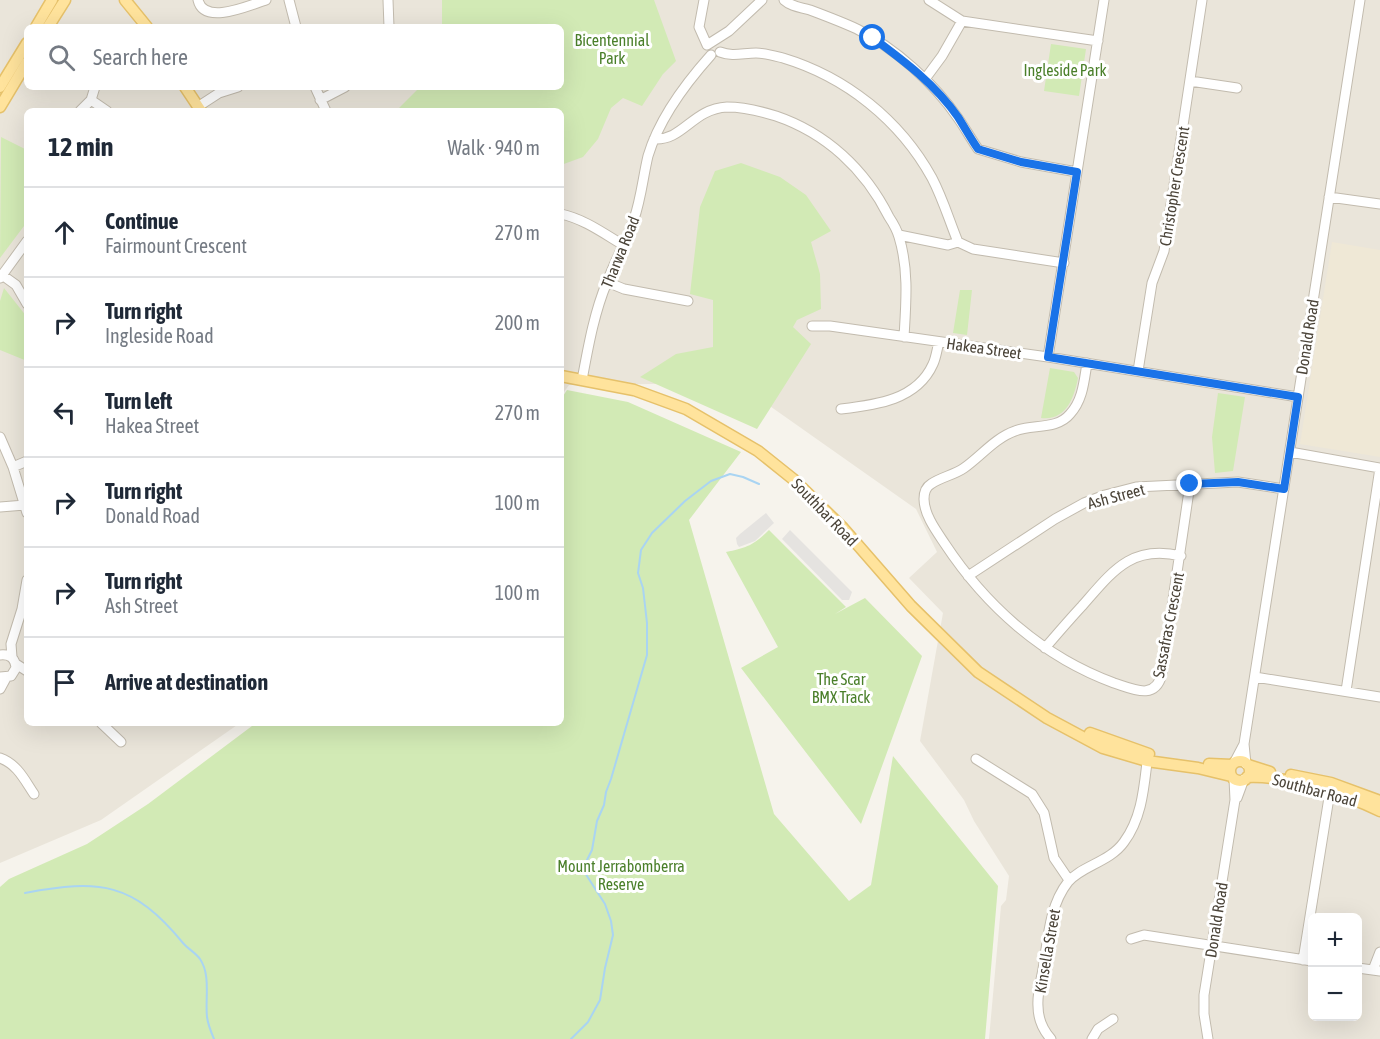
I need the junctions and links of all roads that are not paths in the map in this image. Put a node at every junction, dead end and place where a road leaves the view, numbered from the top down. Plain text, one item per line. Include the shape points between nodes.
1 (52, 0) edge
2 (64, 0) edge
3 (198, 0) edge
4 (266, 0) edge
5 (289, 0) edge
6 (388, 0) edge
7 (704, 0) edge
8 (762, 0) edge
9 (784, 0) edge
10 (929, 0) edge
11 (1104, 0) edge
12 (1202, 0) edge
13 (1360, 0) edge
14 (124, 1) edge
15 (962, 21) junction
16 (38, 24) edge
17 (50, 24) edge
18 (144, 24) edge
19 (295, 24) edge
20 (389, 24) edge
21 (1098, 41) junction
22 (24, 48) edge
23 (713, 48) junction
24 (24, 67) edge
25 (925, 79) junction
26 (1190, 81) junction
27 (0, 87) edge
28 (1238, 88) dead end
29 (94, 90) edge
30 (187, 90) edge
31 (228, 90) edge
32 (316, 90) edge
33 (339, 90) edge
34 (91, 100) junction
35 (320, 100) junction
36 (0, 107) edge
37 (83, 108) edge
38 (103, 108) edge
39 (199, 108) edge
40 (201, 108) edge
41 (324, 108) edge
42 (654, 139) junction
43 (1077, 172) junction
44 (1329, 197) junction
45 (1380, 204) edge
46 (564, 215) edge
47 (899, 236) junction
48 (958, 242) junction
49 (623, 245) junction
50 (24, 246) edge
51 (1064, 263) junction
52 (1, 277) edge
53 (607, 282) junction
54 (24, 299) edge
55 (688, 301) dead end
56 (812, 326) dead end
57 (904, 337) junction
58 (939, 342) junction
59 (1048, 357) junction
60 (1087, 363) junction
61 (1138, 370) junction
62 (564, 377) edge
63 (582, 380) junction
64 (1298, 397) junction
65 (841, 409) dead end
66 (0, 437) edge
67 (1290, 452) junction
68 (24, 462) edge
69 (13, 466) junction
70 (1380, 468) edge
71 (1190, 484) junction
72 (1284, 489) junction
73 (24, 502) edge
74 (0, 507) edge
75 (24, 509) edge
76 (1181, 556) junction
77 (968, 576) junction
78 (24, 597) edge
79 (11, 644) junction
80 (1045, 648) junction
81 (0, 655) edge
82 (9, 670) edge
83 (24, 672) edge
84 (1255, 677) junction
85 (0, 689) edge
86 (1346, 691) junction
87 (1380, 697) edge
88 (104, 726) edge
89 (121, 742) dead end
90 (1244, 744) junction
91 (1148, 757) junction
92 (0, 758) edge
93 (976, 759) dead end
94 (1247, 764) junction
95 (1237, 773) junction
96 (1330, 787) junction
97 (34, 794) dead end
98 (1380, 801) edge
99 (1380, 811) edge
100 (1070, 880) junction
101 (1314, 913) edge
102 (1131, 939) dead end
103 (1212, 946) junction
104 (1380, 952) edge
105 (1308, 961) edge
106 (1362, 969) edge
107 (1377, 971) edge
108 (1113, 1019) dead end
109 (1052, 1039) edge
110 (1092, 1039) edge
111 (1208, 1039) edge

1 - 16 main road
2 - 17 main road
3 - 4 street via 207,12 219,13
5 - 19 street
6 - 20 street
7 - 23 street via 699,27
8 - 23 street
9 - 25 street via 858,30 907,62
10 - 15 street
11 - 21 street
12 - 26 street, Christopher Crescent
13 - 44 street, Donald Road
14 - 18 main road
15 - 21 street
15 - 25 street
21 - 43 street
22 - 27 main road
23 - 42 street, Tharwa Road
23 - 48 street via 733,56 758,53 780,58 823,73 861,97 899,132 918,156
24 - 36 main road
25 - 43 street via 978,149
26 - 28 street
26 - 61 street, Christopher Crescent via 1164,251 1152,283
29 - 34 street
30 - 39 main road
31 - 40 street
32 - 35 street
33 - 35 street
34 - 37 street
34 - 38 street
35 - 41 street
42 - 47 street via 674,137 699,115 725,107 746,108 796,123 853,164 871,185
42 - 49 street, Tharwa Road via 636,213
43 - 51 street
44 - 45 street
44 - 64 street, Donald Road
46 - 49 street via 592,225
47 - 48 street via 948,245
47 - 57 street via 907,283
48 - 51 street via 973,249
49 - 53 street, Tharwa Road
50 - 52 street
51 - 59 street
52 - 54 street via 16,285
53 - 55 street via 624,290
53 - 63 street, Tharwa Road
56 - 57 street, Hakea Street
57 - 58 street, Hakea Street
58 - 59 street, Hakea Street
58 - 65 street via 933,364 923,380 905,395 872,406
59 - 60 street, Hakea Street
60 - 61 street, Hakea Street
60 - 77 street, Sassafras Crescent via 1079,400 1070,415 1007,435 965,468 932,483 925,491 927,513
61 - 64 street, Hakea Street
62 - 63 main road, Southbar Road
63 - 91 main road, Southbar Road via 634,390 686,409 758,450 794,478 911,606 978,672 1047,718
64 - 67 street, Donald Road
66 - 69 street
67 - 70 street
67 - 72 street, Donald Road
68 - 69 street
69 - 73 street
70 - 86 street
71 - 72 street, Ash Street via 1238,482
71 - 76 street, Sassafras Crescent
71 - 77 street, Ash Street via 1136,487 1084,503
72 - 84 street, Donald Road
74 - 75 street
76 - 80 street via 1152,553 1123,563
76 - 80 street, Sassafras Crescent via 1162,674 1156,687 1139,691 1106,680
77 - 80 street, Sassafras Crescent via 998,610
78 - 79 street
79 - 81 street
79 - 82 street
81 - 82 street
82 - 83 street
82 - 85 street
84 - 86 street
84 - 90 street, Donald Road
86 - 87 street
88 - 89 street
90 - 94 street, Donald Road
90 - 95 street, Donald Road
91 - 95 main road, Southbar Road via 1218,765
91 - 100 street, Kinsella Street via 1135,824 1123,843 1110,856
92 - 97 street via 20,772
93 - 100 street via 1032,794 1044,813 1054,858
94 - 95 main road via 1249,771
94 - 96 main road, Southbar Road
95 - 96 main road, Southbar Road
95 - 103 street, Donald Road
96 - 98 main road, Southbar Road
96 - 99 main road, Southbar Road
96 - 101 street
100 - 109 street, Kinsella Street via 1052,914 1038,998 1041,1023
102 - 103 street via 1144,935
103 - 105 street
103 - 111 street, Donald Road via 1204,995
104 - 107 street
106 - 107 street
108 - 110 street via 1098,1029

